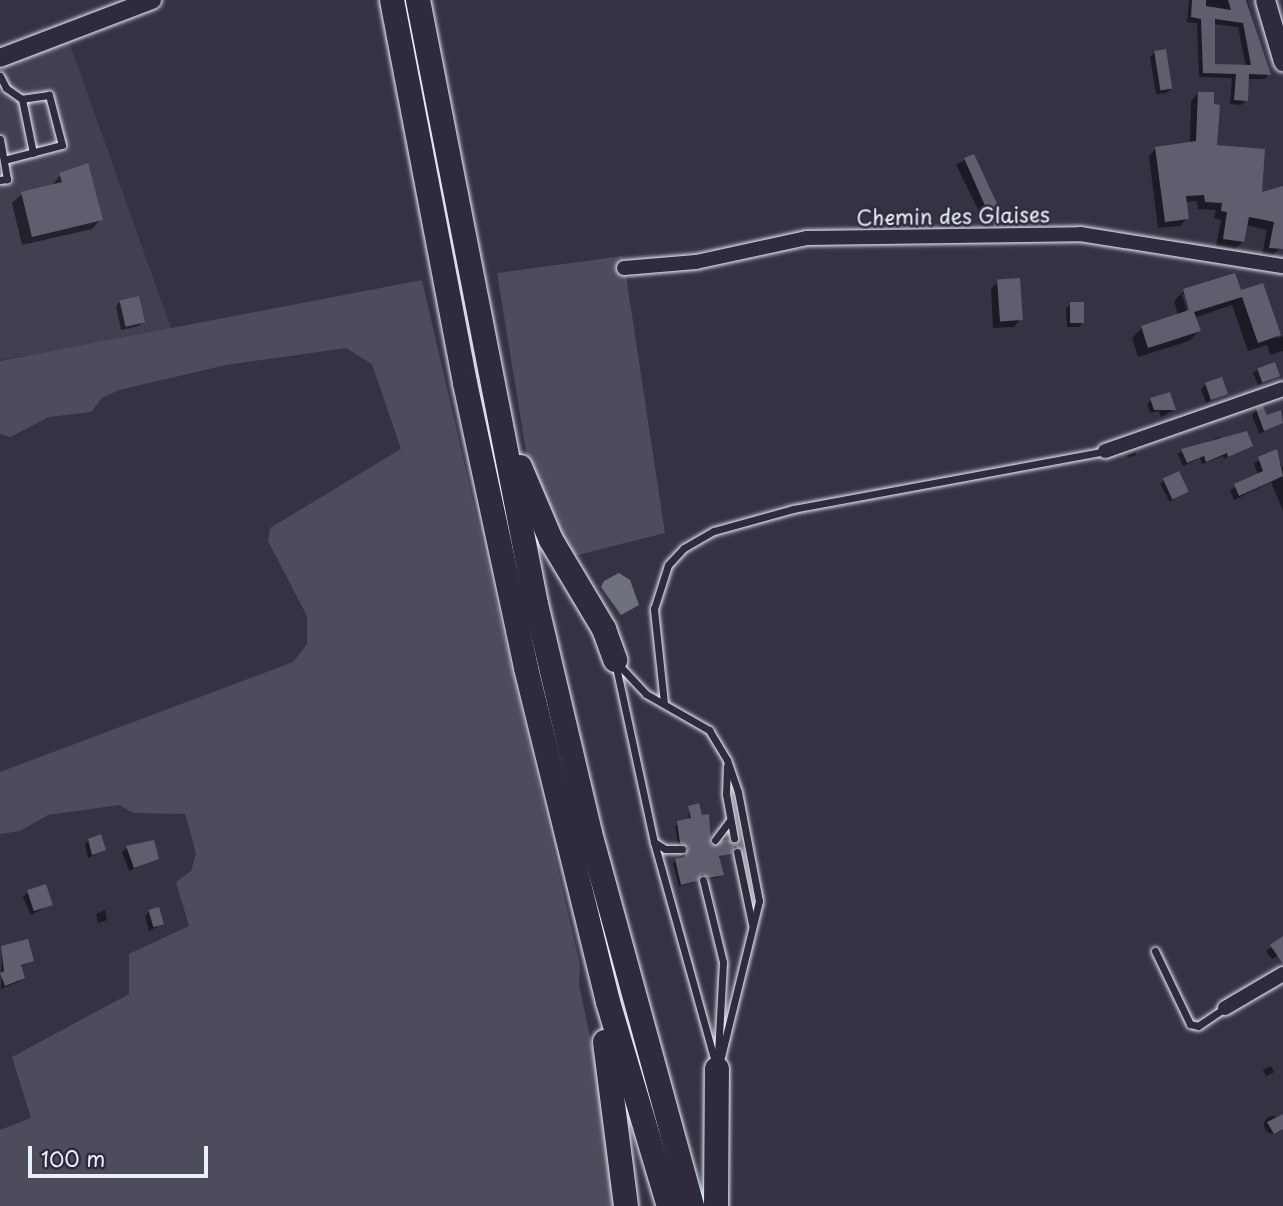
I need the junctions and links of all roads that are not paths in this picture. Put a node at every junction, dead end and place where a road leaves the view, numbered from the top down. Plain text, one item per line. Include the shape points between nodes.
1 (152, 0) edge
2 (392, 0) edge
3 (418, 0) edge
4 (1266, 5) edge
5 (1283, 28) edge
6 (0, 58) edge
7 (1283, 61) edge
8 (0, 76) edge
9 (6, 88) junction
10 (0, 96) edge
11 (22, 99) junction
12 (0, 139) edge
13 (33, 153) junction
14 (4, 160) junction
15 (0, 180) edge
16 (1283, 266) edge
17 (624, 268) dead end
18 (1283, 389) edge
19 (1105, 451) joint
20 (507, 463) junction
21 (615, 660) junction
22 (664, 703) junction
23 (727, 760) junction
24 (730, 820) junction
25 (734, 838) dead end
26 (715, 841) dead end
27 (654, 842) junction
28 (682, 849) dead end
29 (737, 852) dead end
30 (703, 880) dead end
31 (753, 932) junction
32 (1155, 951) dead end
33 (1283, 974) edge
34 (608, 1002) junction
35 (1225, 1009) joint
36 (717, 1069) junction
37 (626, 1206) edge
38 (669, 1206) edge
39 (692, 1206) edge
40 (716, 1206) edge

1 - 6 street
2 - 34 highway via 465,383 523,654
3 - 20 highway
4 - 5 street
4 - 7 main road
8 - 9 lane
9 - 10 lane
9 - 11 lane
11 - 13 lane
11 - 13 lane via 49,95 62,145
12 - 14 lane
13 - 14 lane
14 - 15 lane via 7,178
16 - 17 street, Chemin des Glaises via 1066,234 807,238 696,262
18 - 19 street
19 - 22 lane via 793,509 714,531 684,548 668,565 654,609
20 - 21 highway via 520,467 551,540 604,629
20 - 39 highway via 590,833
21 - 22 lane via 646,694
21 - 27 lane
22 - 23 lane via 709,730
23 - 24 lane
23 - 31 lane via 760,887
24 - 25 lane
24 - 26 lane
27 - 28 lane via 665,849
27 - 36 lane
29 - 31 lane
30 - 36 lane via 723,962
31 - 36 lane
32 - 35 lane via 1190,1024 1198,1027
33 - 35 street
34 - 37 highway via 600,1017 611,1067
34 - 38 highway
36 - 40 highway

